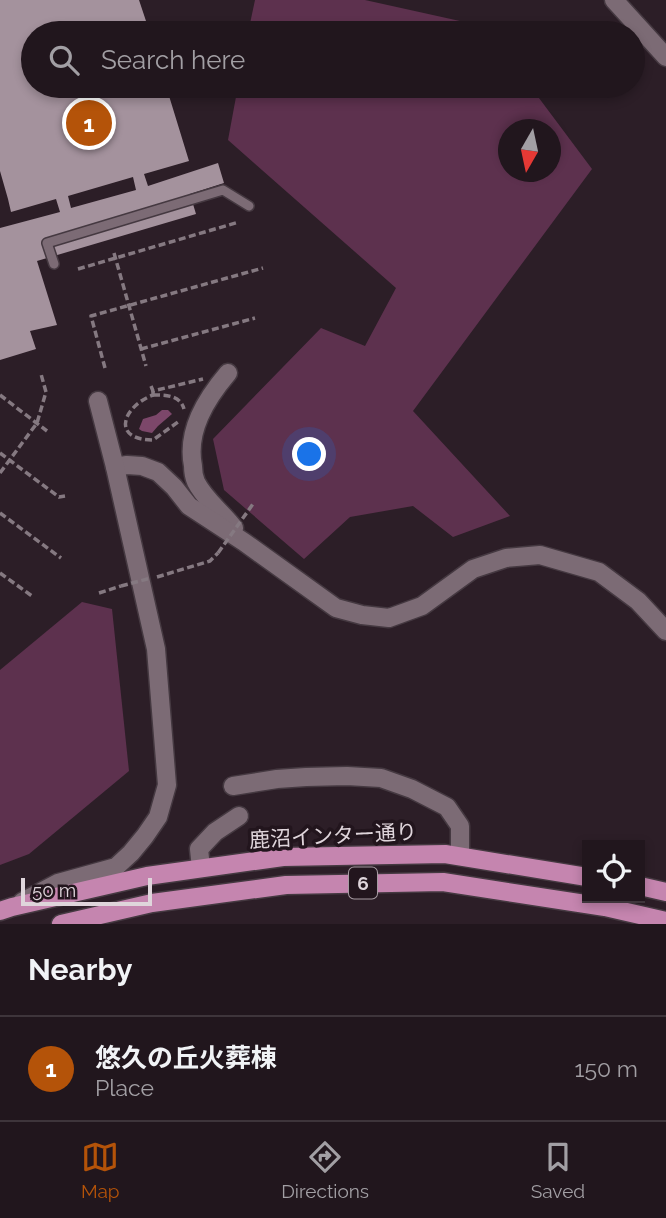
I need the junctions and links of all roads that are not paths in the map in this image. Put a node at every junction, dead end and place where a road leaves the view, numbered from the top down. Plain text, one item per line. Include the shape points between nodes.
1 (614, 0) edge
2 (633, 21) edge
3 (645, 34) edge
4 (666, 57) edge
5 (250, 206) dead end
6 (54, 264) dead end
7 (219, 375) road end
8 (98, 401) dead end
9 (115, 467) junction
10 (244, 542) junction
11 (666, 631) edge
12 (233, 786) dead end
13 (239, 816) dead end
14 (460, 856) junction
15 (201, 869) junction
16 (582, 876) edge
17 (645, 887) edge
18 (666, 892) edge
19 (6, 909) edge
20 (666, 921) edge
21 (61, 924) edge

1 - 2 street
3 - 4 street
5 - 6 lane via 223,190 47,243
7 - 10 street via 200,414 191,459 195,481
8 - 9 street
9 - 10 street via 142,466 158,472 189,506
9 - 19 street via 156,649 167,785 158,817 116,867 58,883
10 - 11 street via 336,608 388,618 422,606 473,569 506,558 540,555 599,572 638,601
12 - 14 street via 306,777 382,778 447,807 460,826
13 - 15 street via 199,849
14 - 15 main road, 鹿沼インター通り / 6 via 284,857
14 - 16 main road, 鹿沼インター通り / 6
15 - 19 main road, 鹿沼インター通り / 6 via 148,876
17 - 18 main road
20 - 21 main road, 6 via 443,882 286,885 152,903

